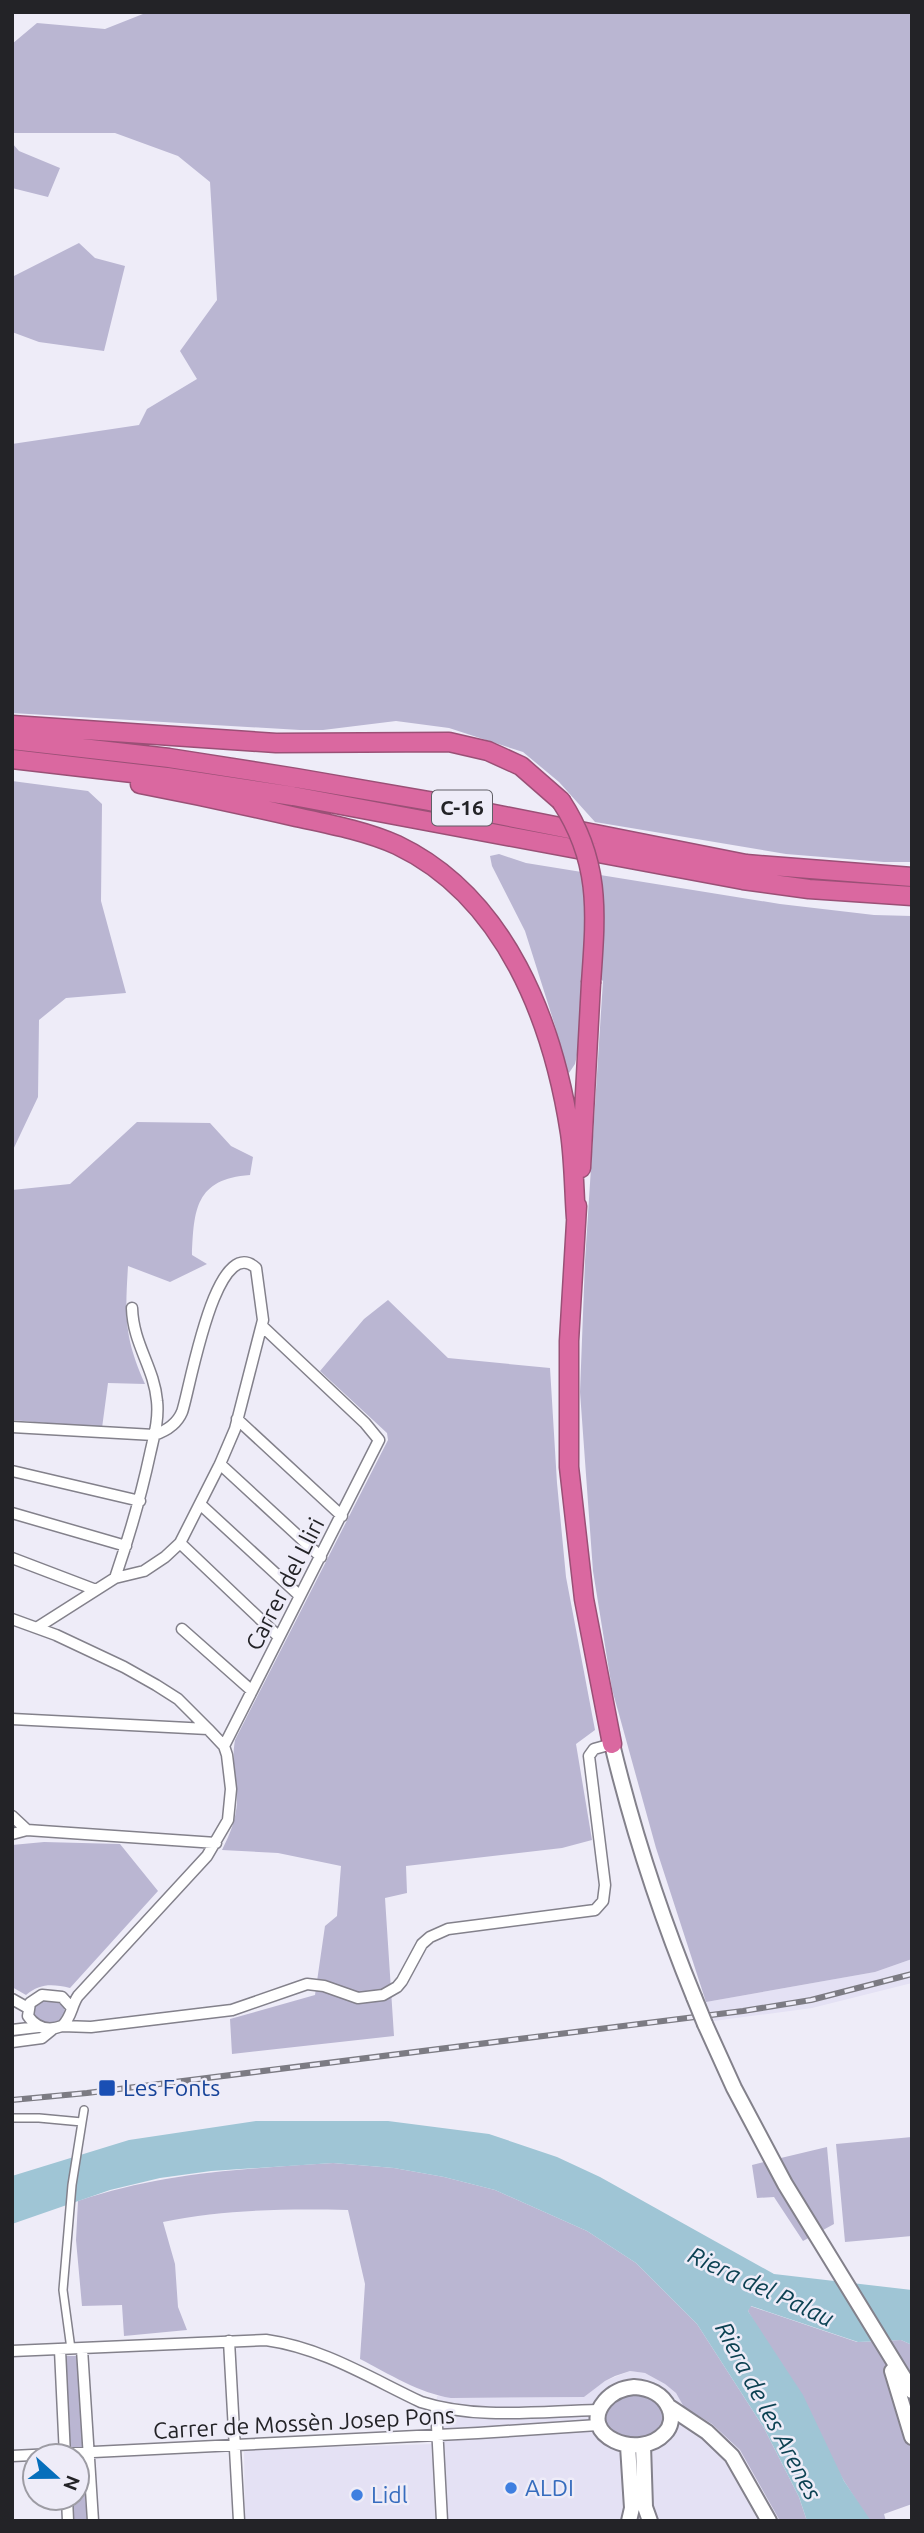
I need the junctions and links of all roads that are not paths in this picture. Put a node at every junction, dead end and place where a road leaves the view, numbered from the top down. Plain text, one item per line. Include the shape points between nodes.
1 (12, 725) edge
2 (12, 740) edge
3 (12, 759) edge
4 (31, 761) junction
5 (912, 877) edge
6 (912, 896) edge
7 (576, 1218) junction
8 (132, 1308) dead end
9 (262, 1326) junction
10 (237, 1419) junction
11 (12, 1427) edge
12 (154, 1435) junction
13 (220, 1464) junction
14 (12, 1471) edge
15 (140, 1501) junction
16 (200, 1504) junction
17 (12, 1513) edge
18 (342, 1516) junction
19 (180, 1543) junction
20 (126, 1546) junction
21 (321, 1556) junction
22 (12, 1558) edge
23 (115, 1578) junction
24 (96, 1590) junction
25 (300, 1596) junction
26 (12, 1619) edge
27 (38, 1627) junction
28 (182, 1629) dead end
29 (279, 1637) junction
30 (252, 1691) junction
31 (12, 1718) edge
32 (208, 1729) junction
33 (611, 1744) junction
34 (224, 1746) junction
35 (12, 1816) edge
36 (27, 1830) junction
37 (12, 1834) edge
38 (216, 1843) junction
39 (12, 1999) edge
40 (71, 2007) junction
41 (28, 2008) junction
42 (38, 2026) junction
43 (58, 2027) junction
44 (12, 2030) edge
45 (12, 2042) edge
46 (84, 2110) dead end
47 (12, 2118) edge
48 (82, 2125) junction
49 (229, 2340) junction
50 (882, 2344) junction
51 (71, 2349) junction
52 (12, 2351) edge
53 (908, 2385) edge
54 (668, 2406) junction
55 (436, 2407) junction
56 (598, 2418) junction
57 (700, 2428) junction
58 (665, 2433) junction
59 (438, 2434) junction
60 (912, 2437) edge
61 (66, 2442) edge
62 (87, 2442) edge
63 (234, 2445) junction
64 (643, 2445) junction
65 (628, 2446) junction
66 (91, 2453) edge
67 (91, 2487) edge
68 (93, 2521) edge
69 (239, 2521) edge
70 (442, 2521) edge
71 (629, 2521) edge
72 (650, 2521) edge
73 (769, 2521) edge

1 - 7 highway, bridge via 289,744 449,742 505,757 535,776 572,818 590,864 595,909
2 - 5 highway, C-16 via 296,778 746,864
3 - 4 highway, C-16
4 - 6 highway, C-16 via 293,796 743,880 809,890
4 - 7 highway via 373,836 397,845 451,880 493,925 543,1023 568,1126
7 - 33 highway via 569,1341 569,1467 584,1599
8 - 12 street via 137,1344 154,1383
9 - 10 street
9 - 12 street via 256,1268 241,1264 225,1278 208,1310 182,1412 168,1429
9 - 18 street, Carrer del Lliri via 379,1440
10 - 13 street
10 - 18 street
11 - 12 street
12 - 15 street
13 - 16 street
13 - 21 street
14 - 15 street
15 - 20 street
16 - 19 street
16 - 25 street
17 - 20 street
18 - 21 street, Carrer del Lliri
19 - 23 street via 144,1571
19 - 29 street
20 - 23 street
21 - 25 street, Carrer del Lliri
22 - 24 street
23 - 24 street
24 - 27 street
25 - 29 street, Carrer del Lliri
26 - 27 street
27 - 32 street via 156,1685 178,1699
28 - 30 street
29 - 30 street, Carrer del Lliri
30 - 34 street, Carrer del Lliri
31 - 32 street
32 - 34 street
33 - 43 street via 594,1749 589,1756 605,1885 600,1907 438,1933 422,1944 397,1987 383,1995 358,1998 307,1984 232,2010
33 - 50 main road, bridge via 659,1909 705,2024 764,2147
34 - 38 street via 230,1804 228,1820
35 - 36 street
36 - 37 street
36 - 38 street
38 - 40 street
39 - 41 street
40 - 41 street via 52,1994 37,1996
40 - 43 street via 69,2018
41 - 42 street via 28,2017
42 - 43 street
42 - 44 street
43 - 45 street via 37,2040
46 - 48 street
47 - 48 street
48 - 51 street via 63,2290
49 - 51 street
49 - 55 street via 266,2340 300,2347
49 - 63 street
50 - 53 main road
50 - 53 main road
51 - 52 street
51 - 61 street
51 - 62 street
53 - 60 main road
54 - 56 main road via 654,2392 634,2387 608,2397
54 - 57 main road
54 - 58 main road via 671,2421
55 - 56 street
55 - 59 street
56 - 59 street, Carrer de Mossèn Josep Pons
56 - 65 main road via 607,2436
57 - 58 main road
57 - 73 main road via 732,2456
58 - 64 main road
59 - 63 street, Carrer de Mossèn Josep Pons
59 - 70 street
63 - 66 street, Carrer de Mossèn Josep Pons
63 - 69 street
64 - 65 main road
64 - 72 main road
65 - 71 main road
67 - 68 street

